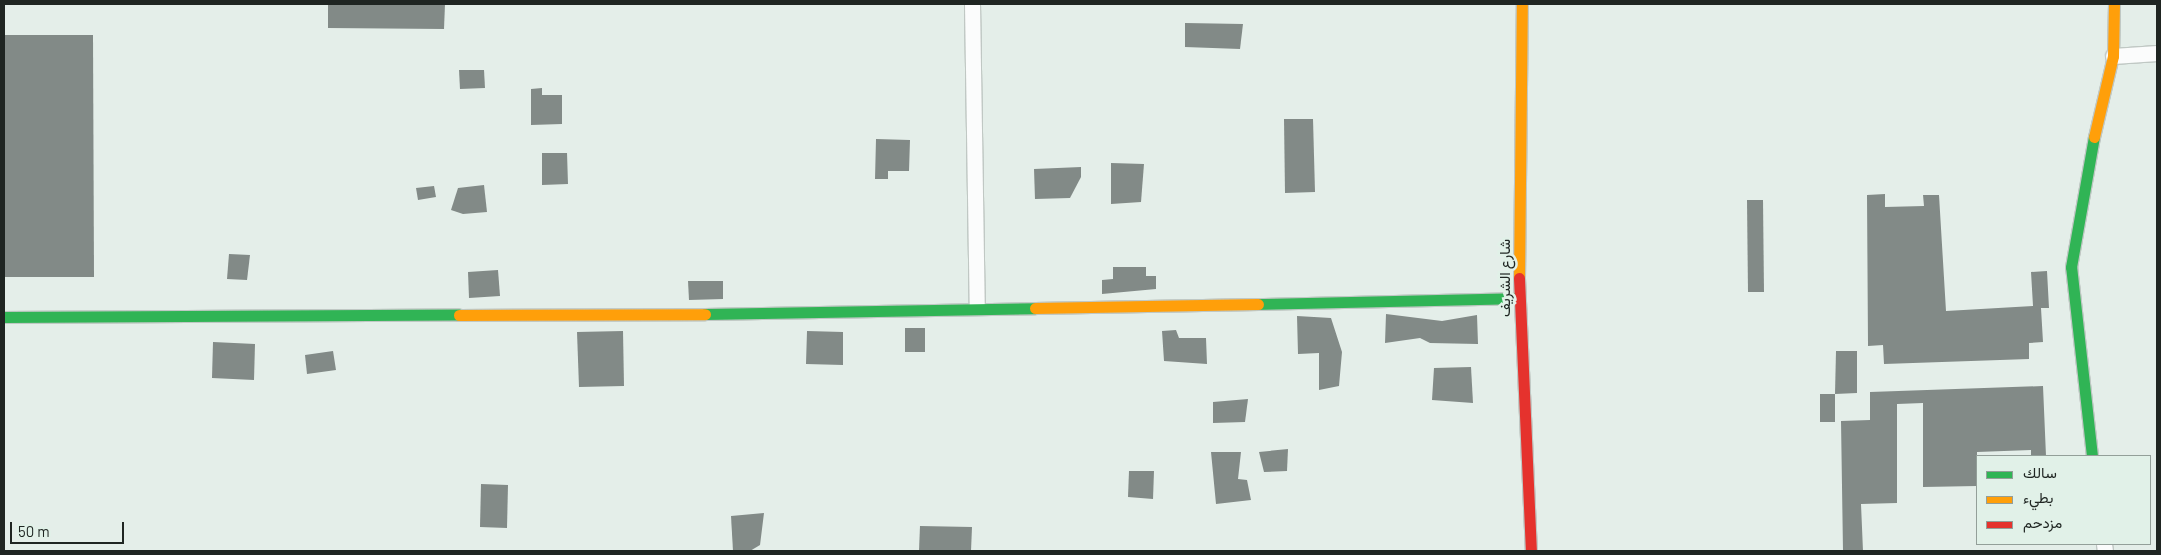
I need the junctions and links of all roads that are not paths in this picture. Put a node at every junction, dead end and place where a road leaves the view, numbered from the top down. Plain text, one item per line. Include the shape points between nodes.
1 (972, 4) edge
2 (1522, 4) edge
3 (2114, 4) edge
4 (2157, 53) edge
5 (2113, 56) junction
6 (1519, 298) junction
7 (977, 307) junction
8 (4, 317) edge
9 (2092, 455) edge
10 (1531, 551) edge

1 - 7 street
2 - 6 street, شارع الشريف
3 - 5 street
4 - 5 street
5 - 9 street via 2082,186 2071,267 2076,342
6 - 7 street
6 - 10 street, شارع الشريف
7 - 8 street via 811,313

